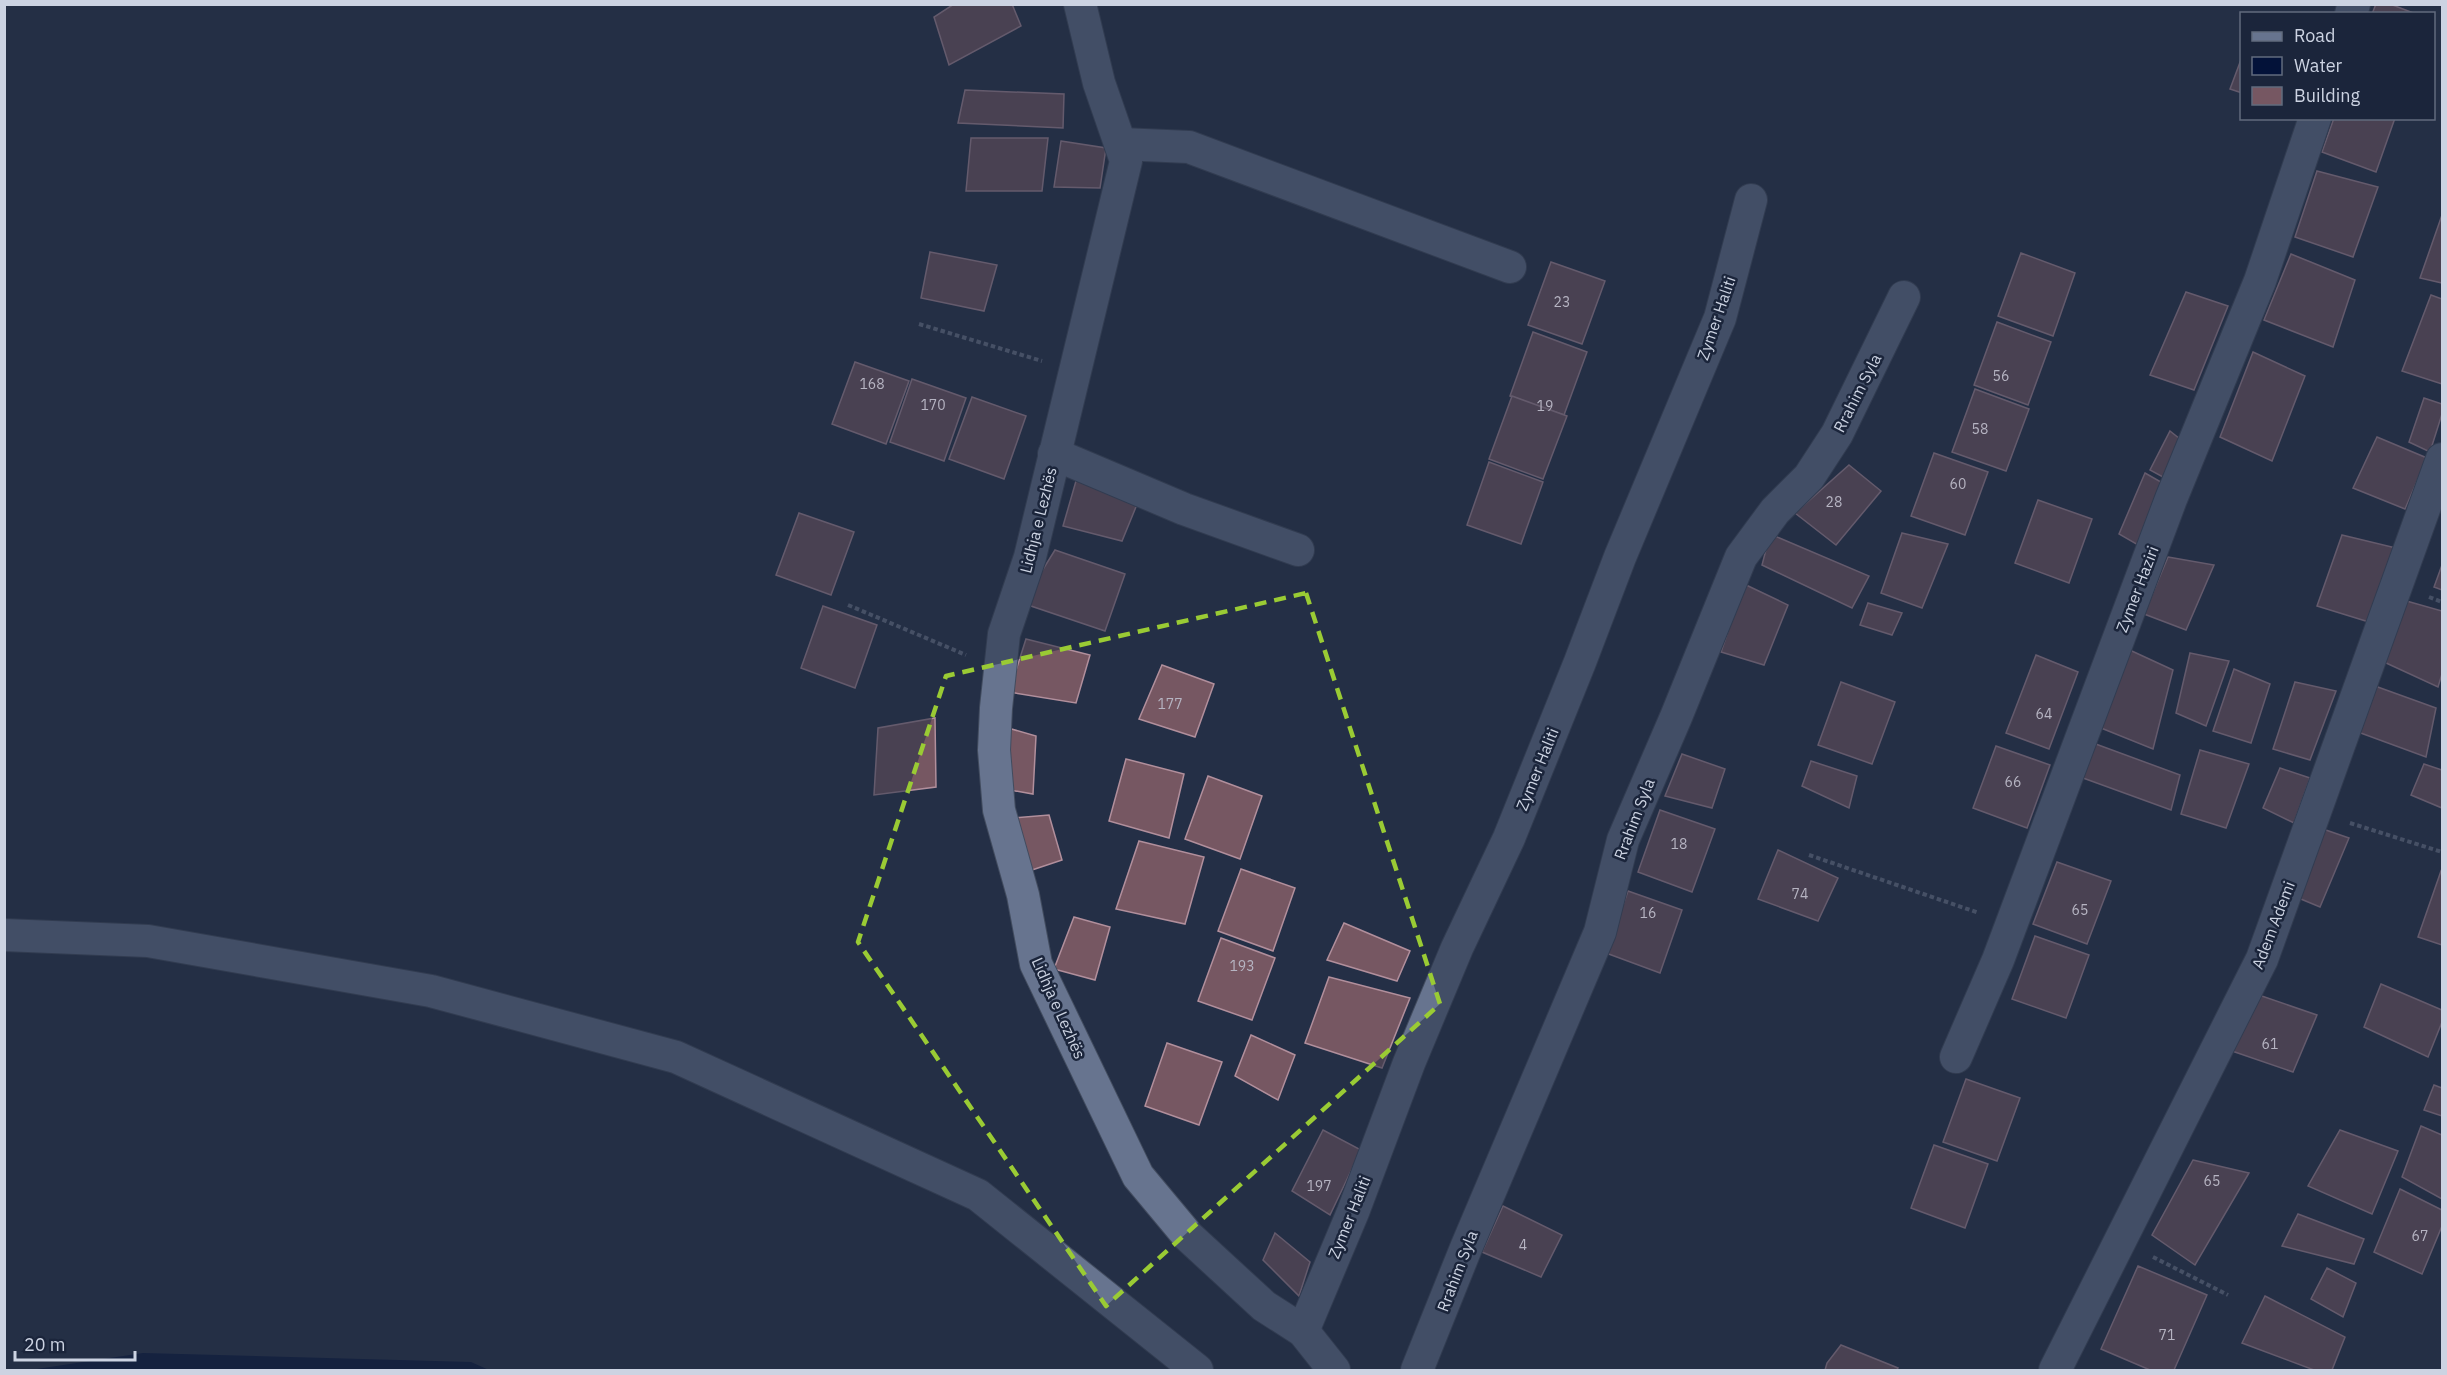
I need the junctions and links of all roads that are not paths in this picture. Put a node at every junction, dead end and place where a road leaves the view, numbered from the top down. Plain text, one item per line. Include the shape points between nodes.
1 (1080, 4) edge
2 (2314, 120) edge
3 (1121, 144) junction
4 (1751, 200) dead end
5 (1510, 267) dead end
6 (1904, 297) dead end
7 (1054, 454) junction
8 (2442, 459) edge
9 (1298, 550) dead end
10 (4, 935) edge
11 (1956, 1058) dead end
12 (1303, 1330) junction
13 (1197, 1371) edge
14 (1334, 1371) edge
15 (1417, 1371) edge
16 (2055, 1371) edge

1 - 3 street, Lidhja e Lezhës via 1099,83
2 - 11 street, Zymer Haziri via 2260,281 2171,499 2011,924
3 - 5 street via 1189,147
3 - 7 street, Lidhja e Lezhës via 1126,161
4 - 12 street, Zymer Haliti via 1720,318 1509,838 1409,1062 1353,1212
6 - 15 street, Rrahim Syla via 1837,434 1809,477 1775,511 1741,557 1623,840 1600,932
7 - 9 street, Lidhja e Lezhës via 1184,509
7 - 12 street, Lidhja e Lezhës via 1030,557 1004,634 994,750 999,810 1023,895 1036,964 1138,1176 1188,1236 1264,1306
8 - 16 street, Adem Ademi via 2262,959
10 - 13 street via 148,941 431,991 676,1057 978,1196
12 - 14 street, Lidhja e Lezhës

